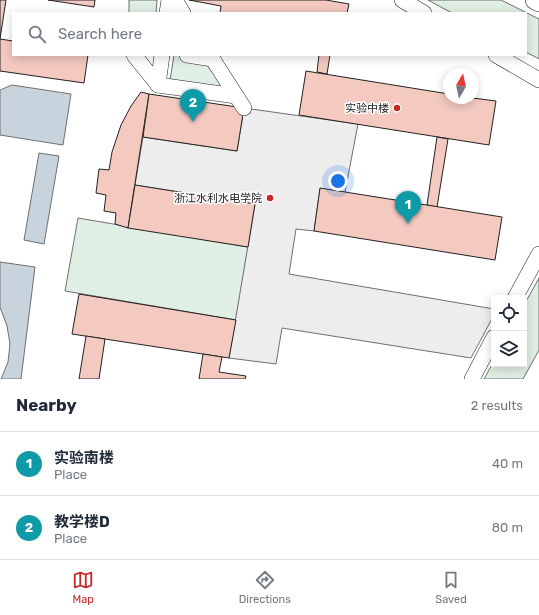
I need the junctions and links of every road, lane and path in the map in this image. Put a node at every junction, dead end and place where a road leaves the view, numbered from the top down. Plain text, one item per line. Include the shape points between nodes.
1 (169, 0) edge
2 (175, 0) edge
3 (402, 0) edge
4 (535, 0) edge
5 (539, 2) edge
6 (168, 12) edge
7 (182, 12) edge
8 (422, 12) edge
9 (135, 56) edge
10 (162, 56) edge
11 (200, 56) edge
12 (498, 56) edge
13 (211, 57) edge
14 (539, 80) edge
15 (158, 85) junction
16 (539, 254) edge
17 (517, 295) edge
18 (491, 344) edge
19 (472, 379) edge

1 - 6 street
2 - 7 street
3 - 8 street
4 - 5 main road
9 - 15 street
10 - 15 street
11 - 13 street
12 - 14 street
13 - 15 street via 240,102
16 - 17 street
18 - 19 street

